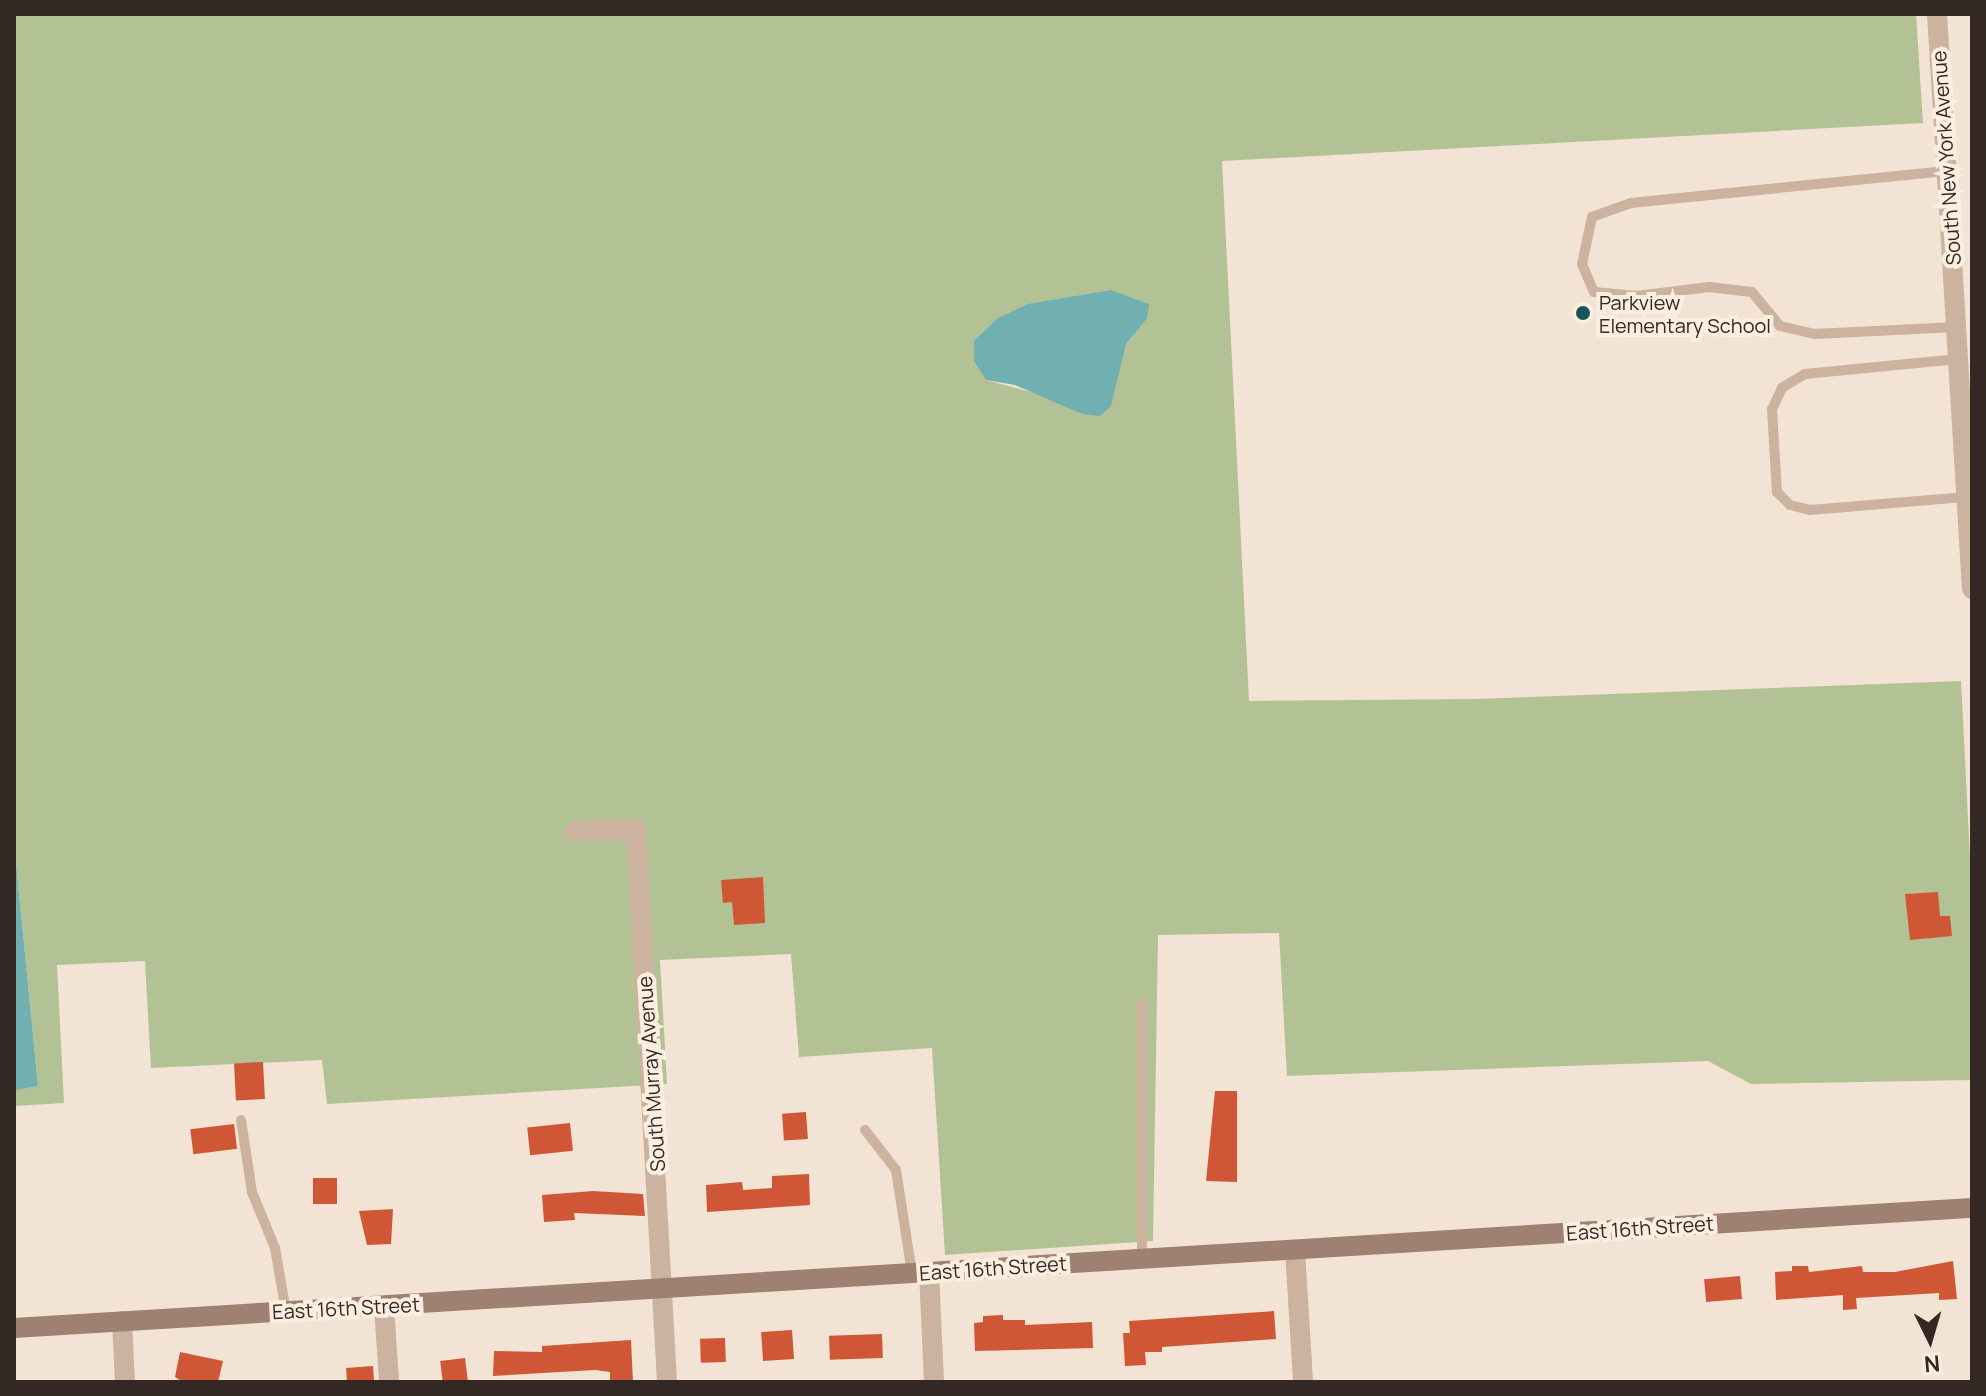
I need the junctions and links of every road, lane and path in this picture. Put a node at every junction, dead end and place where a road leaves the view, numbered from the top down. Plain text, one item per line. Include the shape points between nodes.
1 (1937, 14) edge
2 (1946, 171) junction
3 (1956, 327) junction
4 (1958, 359) junction
5 (1966, 497) junction
6 (1972, 589) edge
7 (574, 831) dead end
8 (1142, 1003) dead end
9 (241, 1120) dead end
10 (865, 1130) dead end
11 (1972, 1208) edge
12 (1295, 1250) junction
13 (1142, 1259) junction
14 (920, 1273) junction
15 (664, 1288) junction
16 (384, 1306) junction
17 (286, 1312) junction
18 (122, 1321) junction
19 (14, 1328) edge
20 (125, 1382) edge
21 (389, 1382) edge
22 (667, 1382) edge
23 (934, 1382) edge
24 (1303, 1382) edge

1 - 2 street, South New York Avenue
2 - 3 street, South New York Avenue
2 - 3 lane via 1631,203 1592,217 1582,264 1594,292 1636,296 1709,287 1752,292 1780,326 1814,334
3 - 4 street, South New York Avenue
4 - 5 street, South New York Avenue
4 - 5 lane via 1805,374 1782,388 1772,409 1777,492 1790,505 1810,510
5 - 6 street, South New York Avenue
7 - 15 street, South Murray Avenue via 636,829
8 - 13 lane
9 - 17 lane via 252,1192 275,1248
10 - 14 lane via 896,1170
11 - 12 street, East 16th Street
12 - 13 street, East 16th Street
12 - 24 street
13 - 14 street, East 16th Street
14 - 15 street, East 16th Street
14 - 23 street
15 - 16 street, East 16th Street
15 - 22 street, South Murray Avenue
16 - 17 street, East 16th Street
16 - 21 street
17 - 18 street, East 16th Street
18 - 19 street, East 16th Street
18 - 20 street

